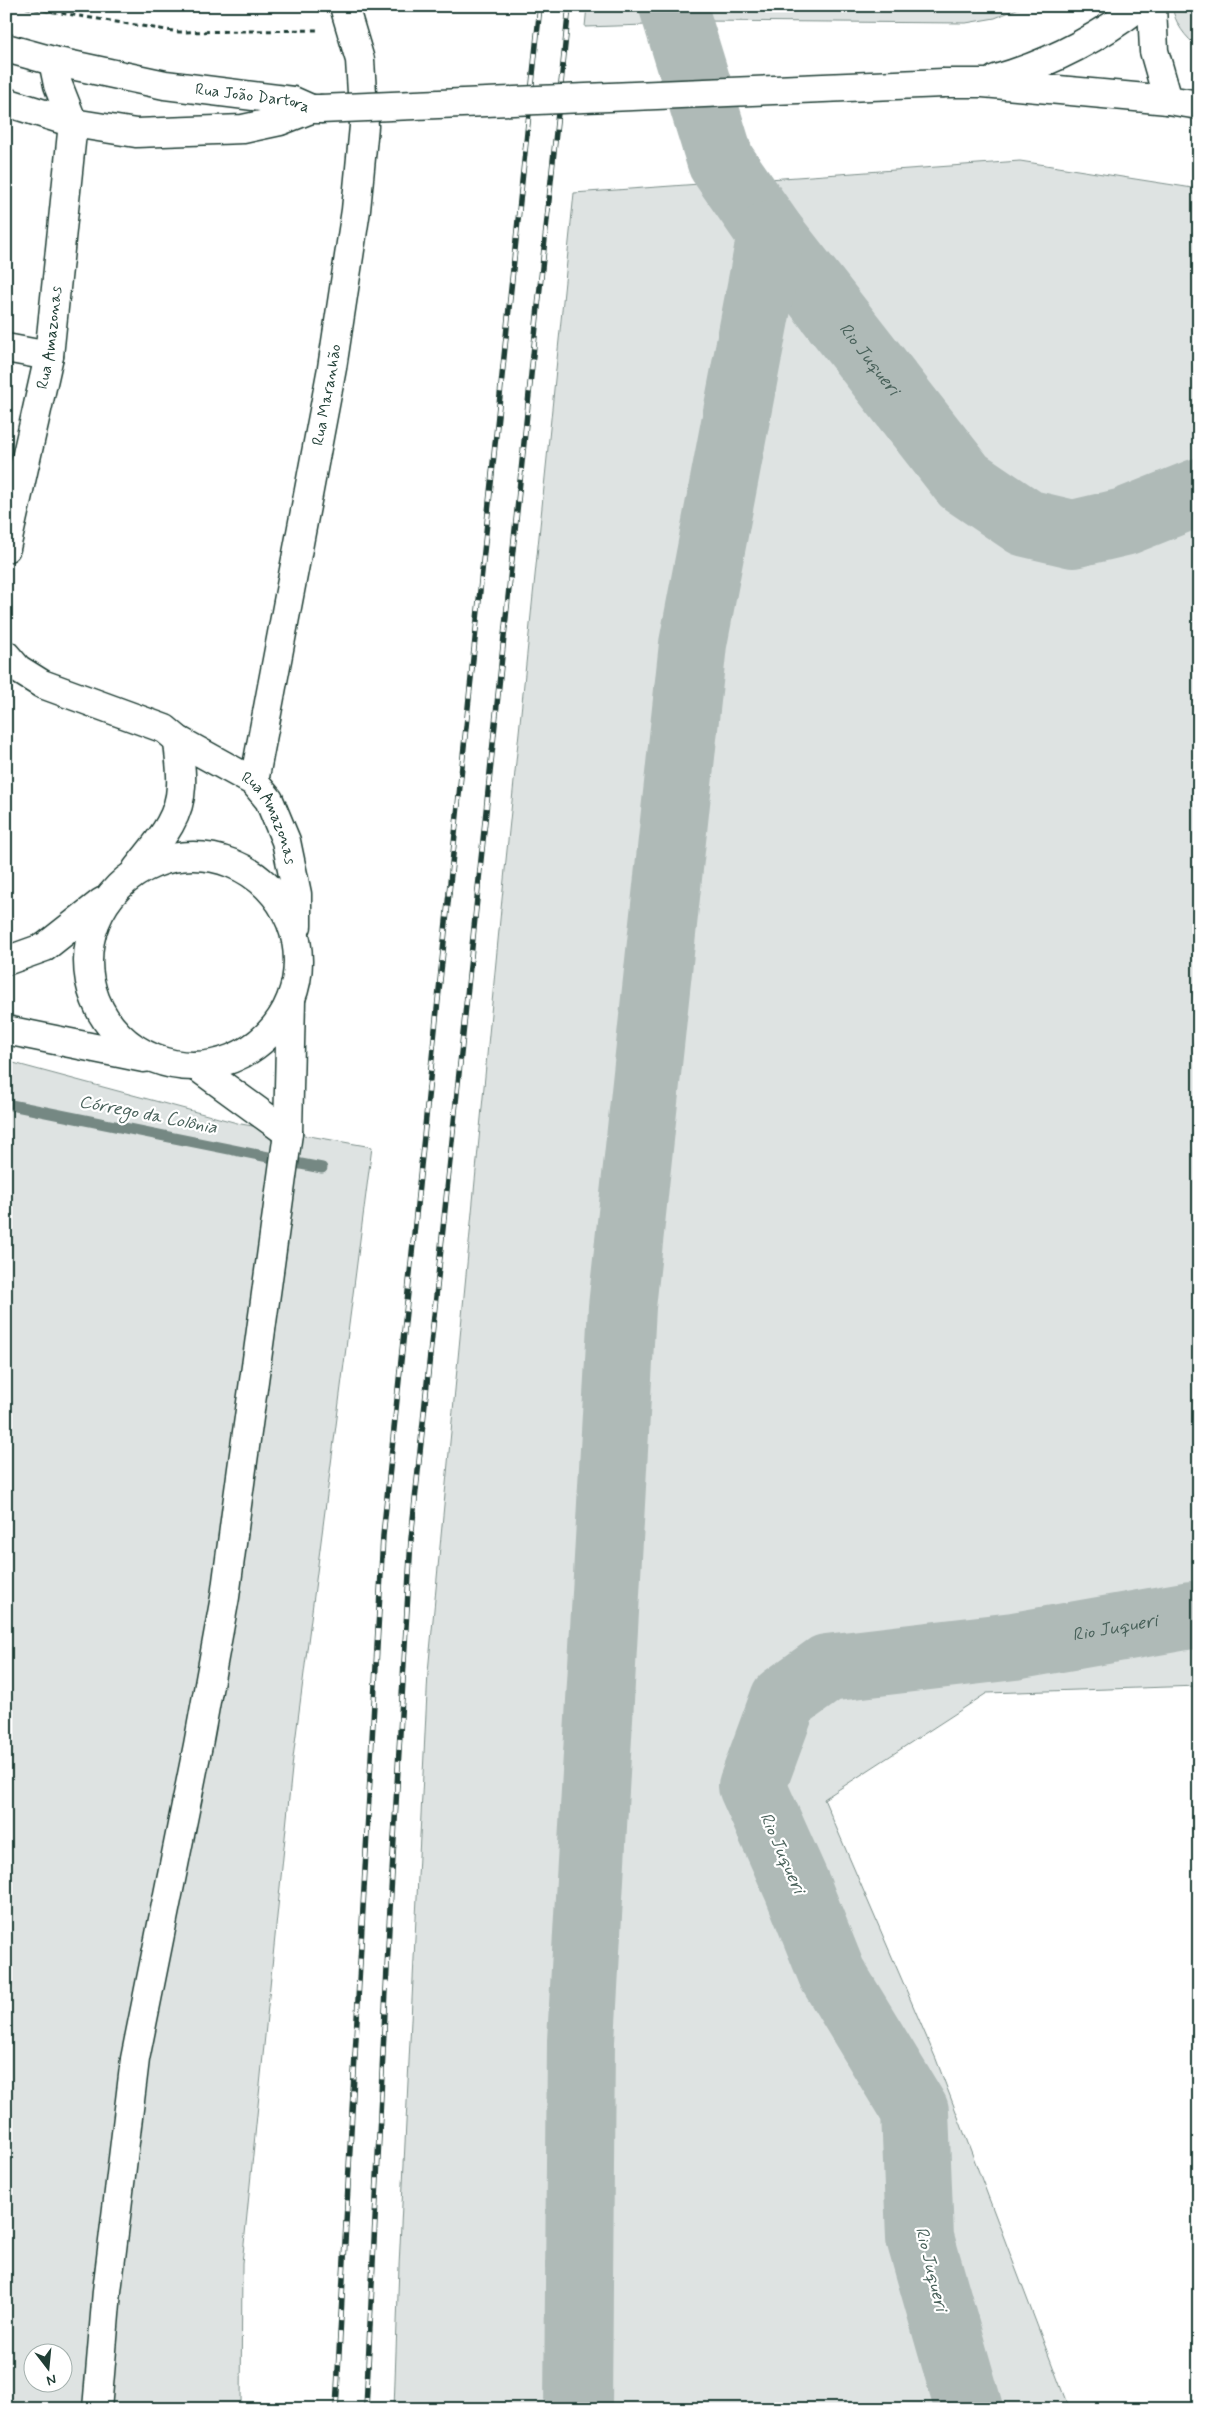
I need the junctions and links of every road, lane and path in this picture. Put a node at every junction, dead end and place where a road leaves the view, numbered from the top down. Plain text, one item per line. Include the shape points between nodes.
1 (17, 6) edge
2 (344, 6) edge
3 (1140, 6) edge
4 (1152, 6) edge
5 (321, 30) dead end
6 (6, 48) edge
7 (52, 61) junction
8 (983, 83) junction
9 (1168, 100) junction
10 (6, 102) edge
11 (1199, 105) edge
12 (316, 109) junction
13 (73, 123) junction
14 (6, 348) edge
15 (49, 356) junction
16 (6, 548) edge
17 (6, 655) edge
18 (178, 740) junction
19 (254, 782) junction
20 (132, 874) junction
21 (107, 898) junction
22 (297, 938) junction
23 (6, 961) edge
24 (291, 1000) junction
25 (6, 1030) edge
26 (161, 1061) junction
27 (196, 1066) junction
28 (288, 1134) junction
29 (97, 2409) edge

1 - 5 path via 179,32
2 - 19 street, Rua Maranhão via 360,60 364,126 356,210 332,368
3 - 8 street via 1116,25 1034,68
4 - 9 street via 1154,51
6 - 7 street, Rua João Dartora
7 - 12 street, Rua João Dartora via 165,85 293,100
7 - 13 street
8 - 9 street
8 - 12 street, bridge
9 - 11 street
10 - 13 street, Rua João Dartora
12 - 13 street, Rua João Dartora via 243,129 202,132 136,133
13 - 15 street, Rua Amazonas
14 - 15 street
15 - 16 street, Rua Amazonas
17 - 18 street, Rua Amazonas via 18,669 42,684 143,719
18 - 19 street, Rua Amazonas
18 - 20 street via 181,787 176,812 169,828
19 - 22 street, Rua Amazonas via 269,800 286,841 297,894
20 - 21 street
20 - 22 street via 170,857 212,856 250,871 280,900
21 - 23 street via 45,946
21 - 26 street via 92,928 87,961 92,994 107,1023 131,1046
22 - 24 street, Rua Amazonas via 298,970
24 - 27 street via 275,1027 251,1048 223,1062
24 - 28 street
25 - 26 street
26 - 27 street
27 - 28 street
28 - 29 street via 224,1597 135,2059 107,2291

